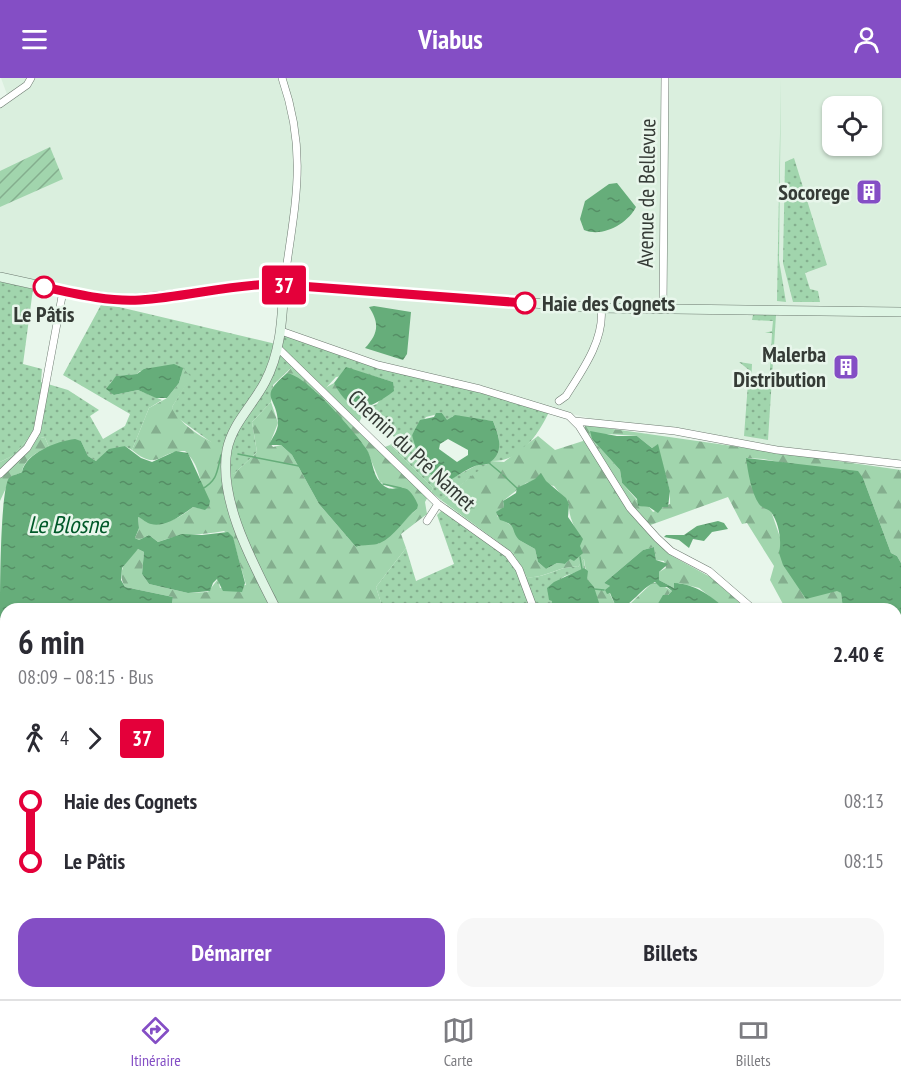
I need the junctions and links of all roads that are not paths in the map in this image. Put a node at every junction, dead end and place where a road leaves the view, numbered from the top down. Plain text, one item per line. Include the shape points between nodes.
1 (31, 78) edge
2 (282, 78) edge
3 (666, 78) edge
4 (0, 104) edge
5 (0, 277) edge
6 (284, 285) junction
7 (63, 291) junction
8 (601, 308) junction
9 (663, 308) junction
10 (901, 312) edge
11 (281, 331) junction
12 (277, 353) junction
13 (559, 401) dead end
14 (574, 421) junction
15 (901, 464) edge
16 (0, 474) edge
17 (438, 504) junction
18 (427, 521) dead end
19 (273, 603) edge
20 (532, 603) edge
21 (746, 603) edge

1 - 4 street
2 - 6 street via 296,127 300,171
3 - 9 street, Avenue de Bellevue
5 - 7 main road
6 - 7 main road via 250,285 138,300
6 - 8 main road
6 - 11 main road
7 - 16 street via 38,430 27,448
8 - 9 main road
8 - 13 street via 599,331 591,353 566,396
9 - 10 main road
11 - 12 main road
11 - 14 street via 386,368 480,389 561,413
12 - 17 street, Chemin du Pré Namet
12 - 19 main road via 265,383 231,438 226,461 232,506
14 - 15 street via 675,431 777,450
14 - 21 street via 630,508 657,538 709,571
17 - 18 street
17 - 20 street, Chemin du Pré Namet via 514,561

